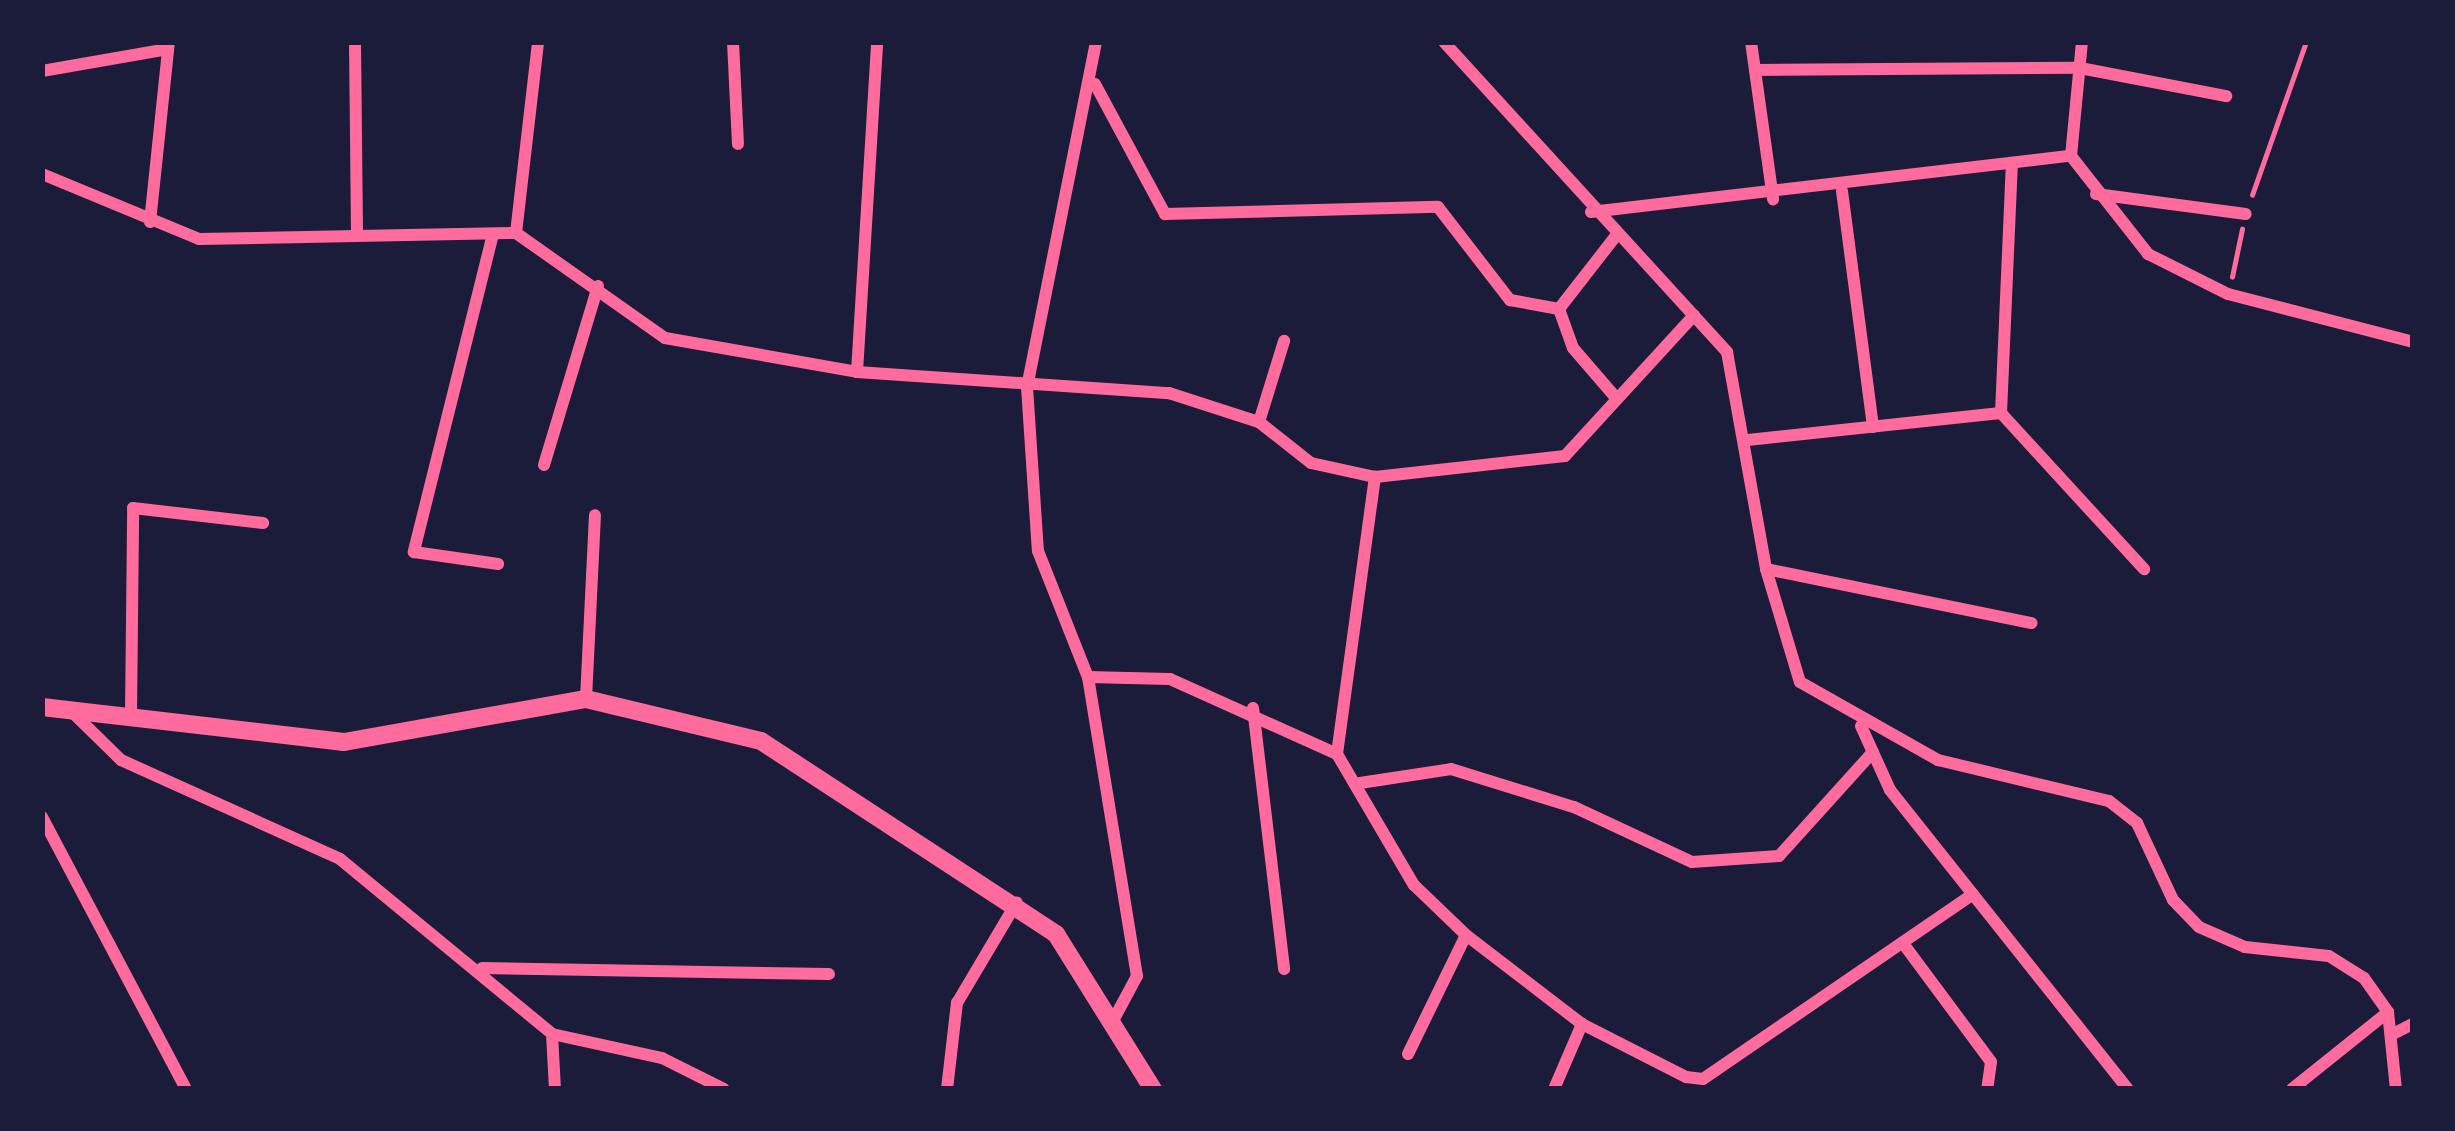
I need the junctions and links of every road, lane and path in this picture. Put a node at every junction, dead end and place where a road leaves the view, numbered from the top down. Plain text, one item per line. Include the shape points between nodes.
1 (355, 42) edge
2 (538, 42) edge
3 (733, 42) edge
4 (877, 42) edge
5 (1096, 42) edge
6 (1444, 42) edge
7 (1751, 42) edge
8 (2082, 42) edge
9 (2306, 42) edge
10 (168, 46) edge
11 (2080, 68) junction
12 (1755, 70) junction
13 (42, 71) edge
14 (1094, 83) junction
15 (2226, 96) dead end
16 (738, 144) dead end
17 (2071, 156) junction
18 (2012, 165) junction
19 (42, 174) edge
20 (1842, 190) junction
21 (2096, 194) junction
22 (1773, 199) junction
23 (1591, 212) junction
24 (2246, 214) junction
25 (150, 222) junction
26 (516, 233) junction
27 (357, 234) junction
28 (493, 234) junction
29 (1615, 237) junction
30 (598, 286) junction
31 (2228, 294) junction
32 (1559, 309) junction
33 (1694, 315) junction
34 (1283, 341) dead end
35 (2413, 342) edge
36 (857, 372) junction
37 (1027, 387) junction
38 (1617, 399) junction
39 (2001, 413) junction
40 (1259, 422) junction
41 (1873, 428) junction
42 (1748, 440) junction
43 (544, 465) dead end
44 (1375, 477) junction
45 (596, 515) dead end
46 (263, 523) dead end
47 (498, 564) dead end
48 (2144, 568) dead end
49 (1766, 569) junction
50 (2032, 622) dead end
51 (1088, 677) junction
52 (586, 699) junction
53 (42, 707) edge
54 (1253, 708) junction
55 (70, 710) junction
56 (131, 716) junction
57 (1861, 725) junction
58 (1873, 752) junction
59 (1337, 754) junction
60 (1360, 783) junction
61 (42, 817) edge
62 (1973, 894) junction
63 (1018, 902) junction
64 (1466, 934) junction
65 (1905, 946) junction
66 (481, 968) junction
67 (1285, 969) dead end
68 (829, 974) dead end
69 (2388, 1012) junction
70 (1115, 1017) junction
71 (1582, 1024) junction
72 (2413, 1024) edge
73 (552, 1034) junction
74 (2390, 1035) junction
75 (1408, 1054) dead end
76 (1704, 1084) edge
77 (186, 1089) edge
78 (555, 1089) edge
79 (724, 1089) edge
80 (947, 1089) edge
81 (1153, 1089) edge
82 (1554, 1089) edge
83 (1987, 1089) edge
84 (2128, 1089) edge
85 (2292, 1089) edge
86 (2396, 1089) edge

1 - 27 street
2 - 26 street
3 - 16 street
4 - 36 street
5 - 14 street
6 - 23 street
7 - 12 street
8 - 11 street
9 - 24 path
10 - 13 street
10 - 25 street
11 - 12 street
11 - 15 street
11 - 17 street
12 - 22 street
14 - 32 street via 1166,214 1438,207 1510,300
14 - 37 street
17 - 18 street
17 - 21 street
18 - 20 street
18 - 39 street
19 - 25 street
20 - 22 street
20 - 41 street
21 - 24 street
21 - 31 street via 2148,254
22 - 23 street
23 - 29 street
24 - 31 path
25 - 27 street via 199,239
26 - 28 street
26 - 30 street
27 - 28 street
28 - 47 street via 414,552
29 - 32 street
29 - 33 street
30 - 36 street via 665,338
30 - 43 street
31 - 35 street
32 - 38 street via 1573,348
33 - 38 street
33 - 42 street via 1727,352
34 - 40 street
36 - 37 street
37 - 40 street via 1168,393
37 - 51 street via 1038,551
38 - 44 street via 1565,456
39 - 41 street
39 - 48 street
40 - 44 street via 1311,463
41 - 42 street
42 - 49 street
44 - 59 street
45 - 52 street
46 - 56 street via 133,508
49 - 50 street
49 - 57 street via 1799,682
51 - 54 street via 1170,679
51 - 70 street via 1137,976
52 - 56 street via 344,742
52 - 63 street via 761,741 877,824
53 - 55 street
54 - 59 street
54 - 67 street
55 - 56 street
55 - 66 street via 121,760 340,859
57 - 58 street
57 - 69 street via 2008,784 2109,801 2137,823 2173,900 2199,927 2246,947 2329,956 2364,978
58 - 60 street via 1779,856 1692,862 1574,807 1451,769
58 - 62 street
59 - 60 street
60 - 64 street via 1414,885
61 - 77 street
62 - 65 street
62 - 84 street
63 - 70 street via 1057,934
63 - 80 street via 957,1003
64 - 71 street
64 - 75 street
65 - 76 street
65 - 83 street via 1991,1062
66 - 68 street
66 - 73 street
69 - 74 street
69 - 85 street
70 - 81 street
71 - 76 street
71 - 82 street
72 - 74 street
73 - 78 street
73 - 79 street via 662,1058
74 - 86 street

